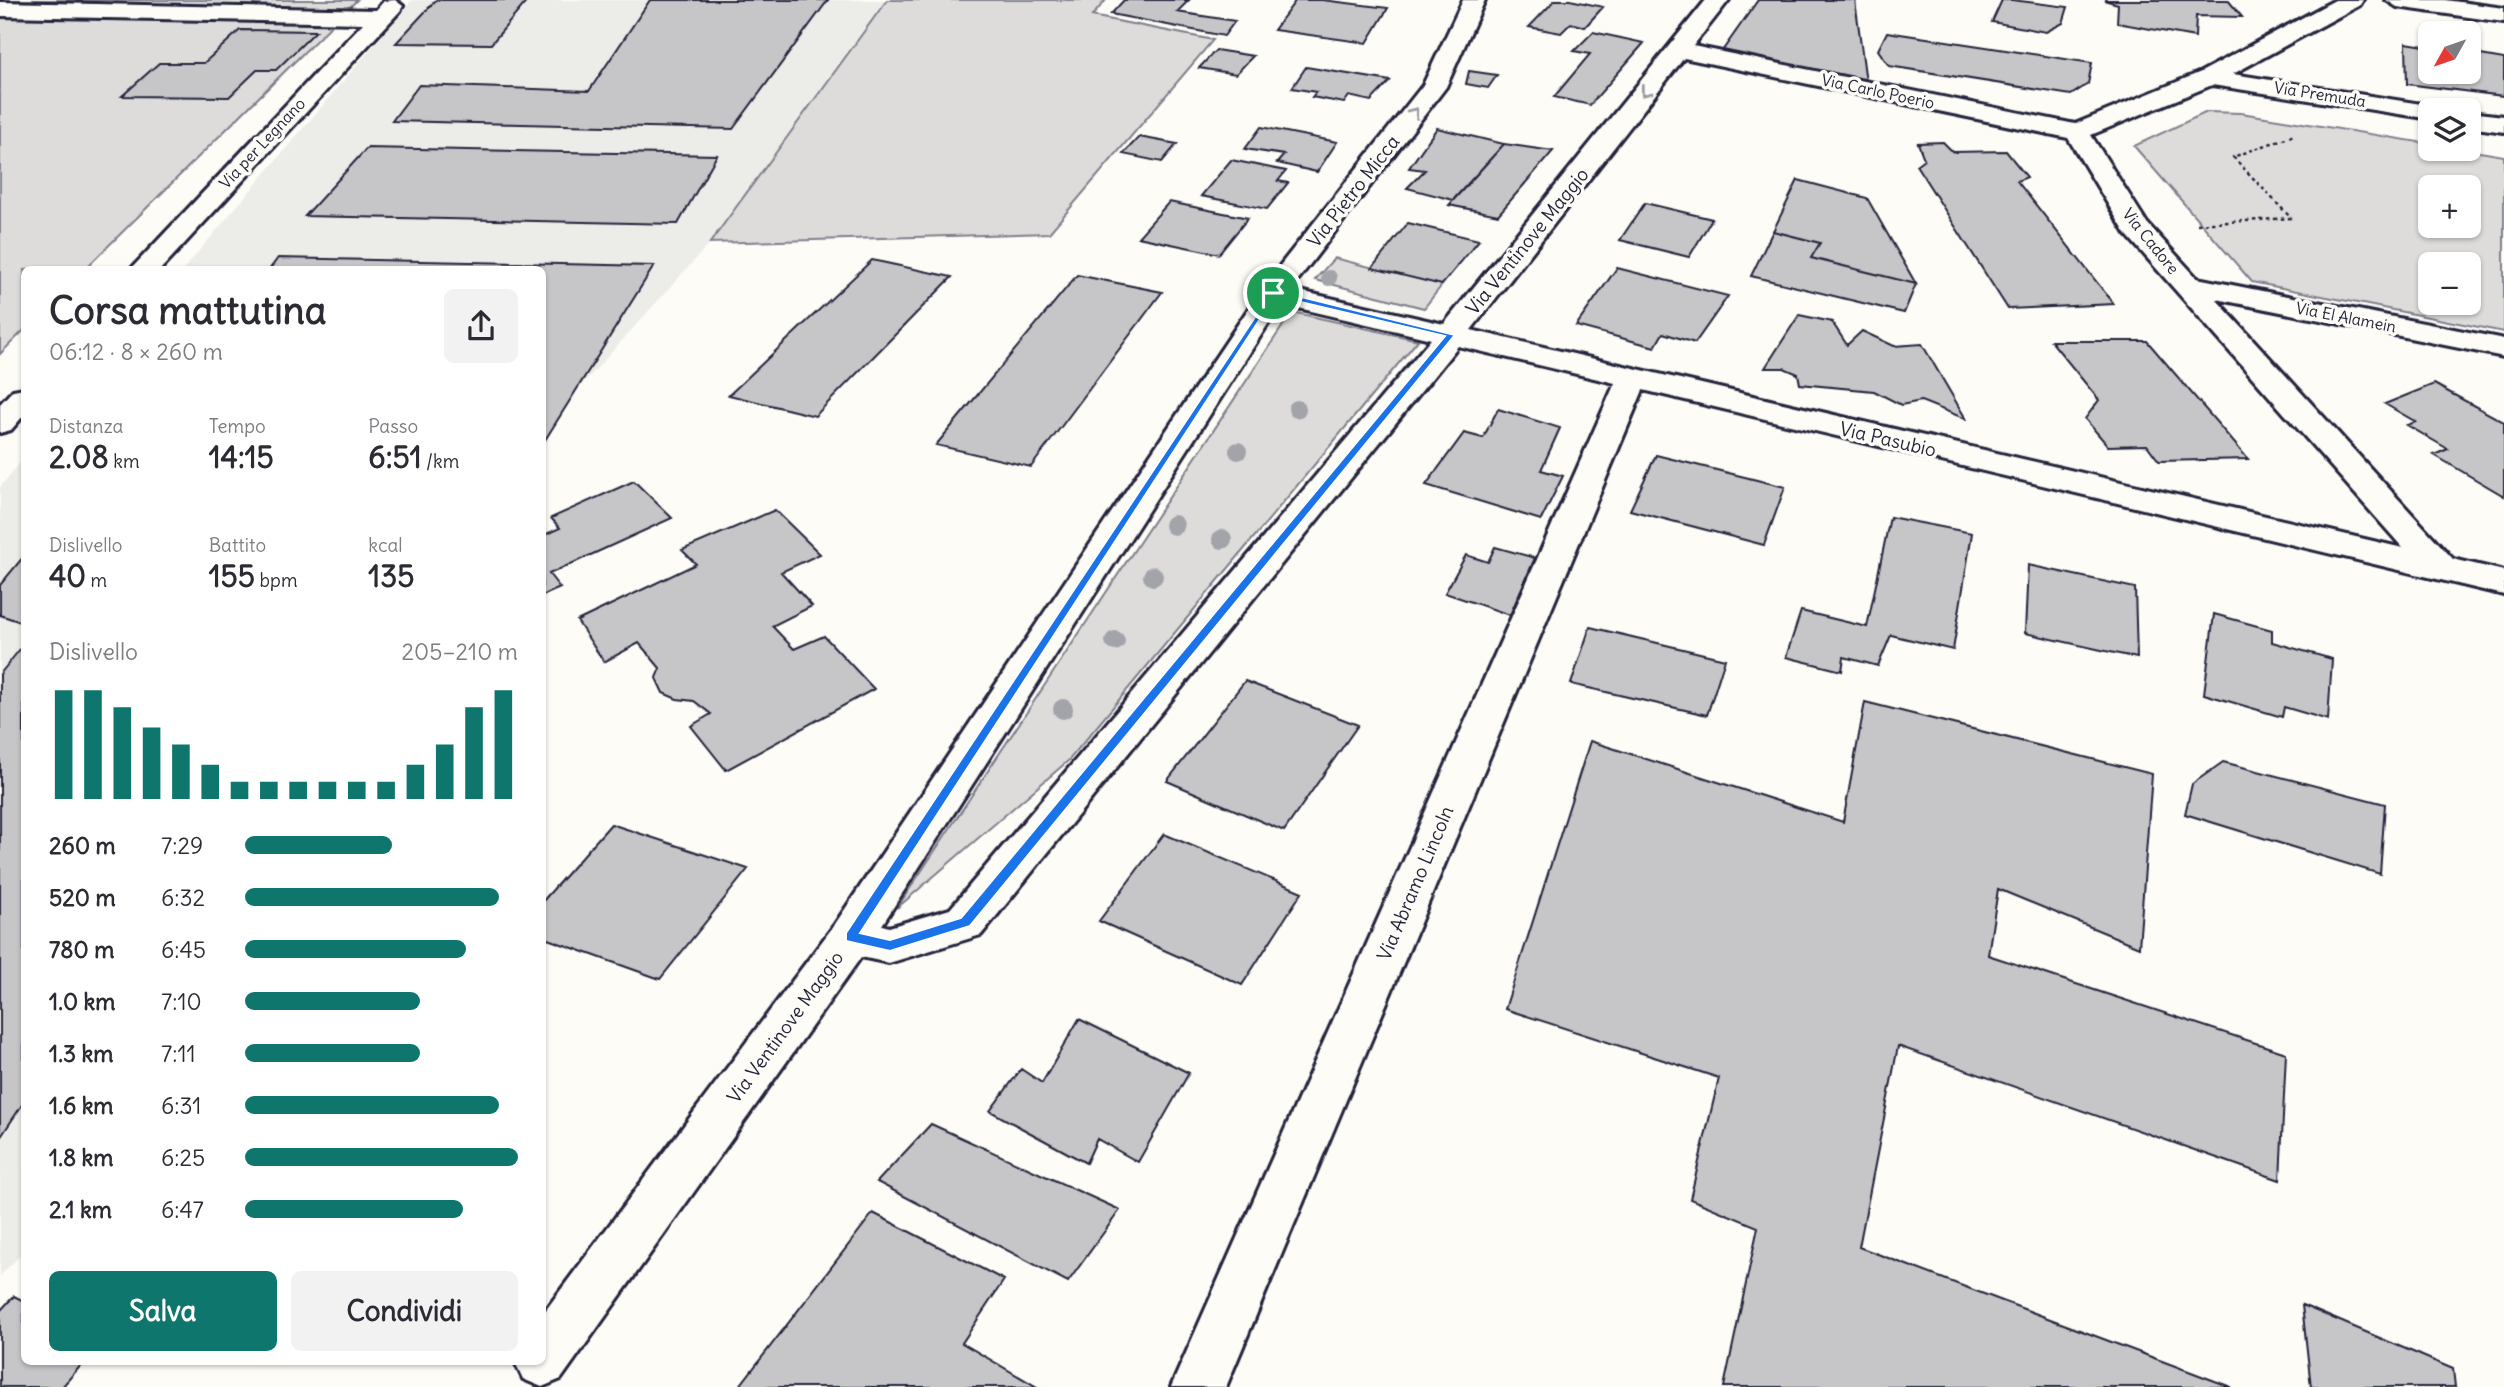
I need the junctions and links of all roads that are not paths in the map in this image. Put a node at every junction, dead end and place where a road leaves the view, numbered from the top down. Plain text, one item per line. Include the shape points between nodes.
1 (1475, 0) edge
2 (1718, 0) edge
3 (2352, 0) edge
4 (2397, 0) edge
5 (0, 9) edge
6 (389, 9) edge
7 (2504, 15) edge
8 (1678, 50) junction
9 (2209, 76) junction
10 (2418, 110) edge
11 (2481, 120) edge
12 (2504, 124) edge
13 (2077, 132) junction
14 (148, 266) edge
15 (2187, 285) junction
16 (1273, 293) junction
17 (1451, 335) junction
18 (2504, 348) edge
19 (1632, 379) junction
20 (21, 400) edge
21 (0, 423) edge
22 (2441, 568) junction
23 (2504, 583) edge
24 (851, 937) junction
25 (546, 1356) edge
26 (539, 1365) edge
27 (523, 1387) edge
28 (1198, 1387) edge

16 -> 1 street, Via Pietro Micca via 1434,87
2 - 8 street, Via Ventinove Maggio
3 - 9 street
4 - 7 street
5 - 6 street
6 - 14 street, Via per Legnano
8 - 13 street, Via Carlo Poerio
8 -> 17 street, Via Ventinove Maggio
9 - 10 street, Via Premuda
9 - 13 street
11 - 12 street
13 - 15 street, Via Cadore via 2136,228
15 - 18 street, Via El Alamein
15 - 22 street, Via Cadore
16 - 17 street, Via Pasubio
16 - 24 street, Via Pietro Micca
17 - 19 street, Via Pasubio
17 - 24 street, Via Ventinove Maggio via 965,922 890,945
19 - 22 street, Via Pasubio
19 - 28 street, Via Abramo Lincoln
20 - 21 street
22 - 23 street, Via Pasubio
24 - 25 street, Via Ventinove Maggio
26 - 27 street, Via Ventinove Maggio

